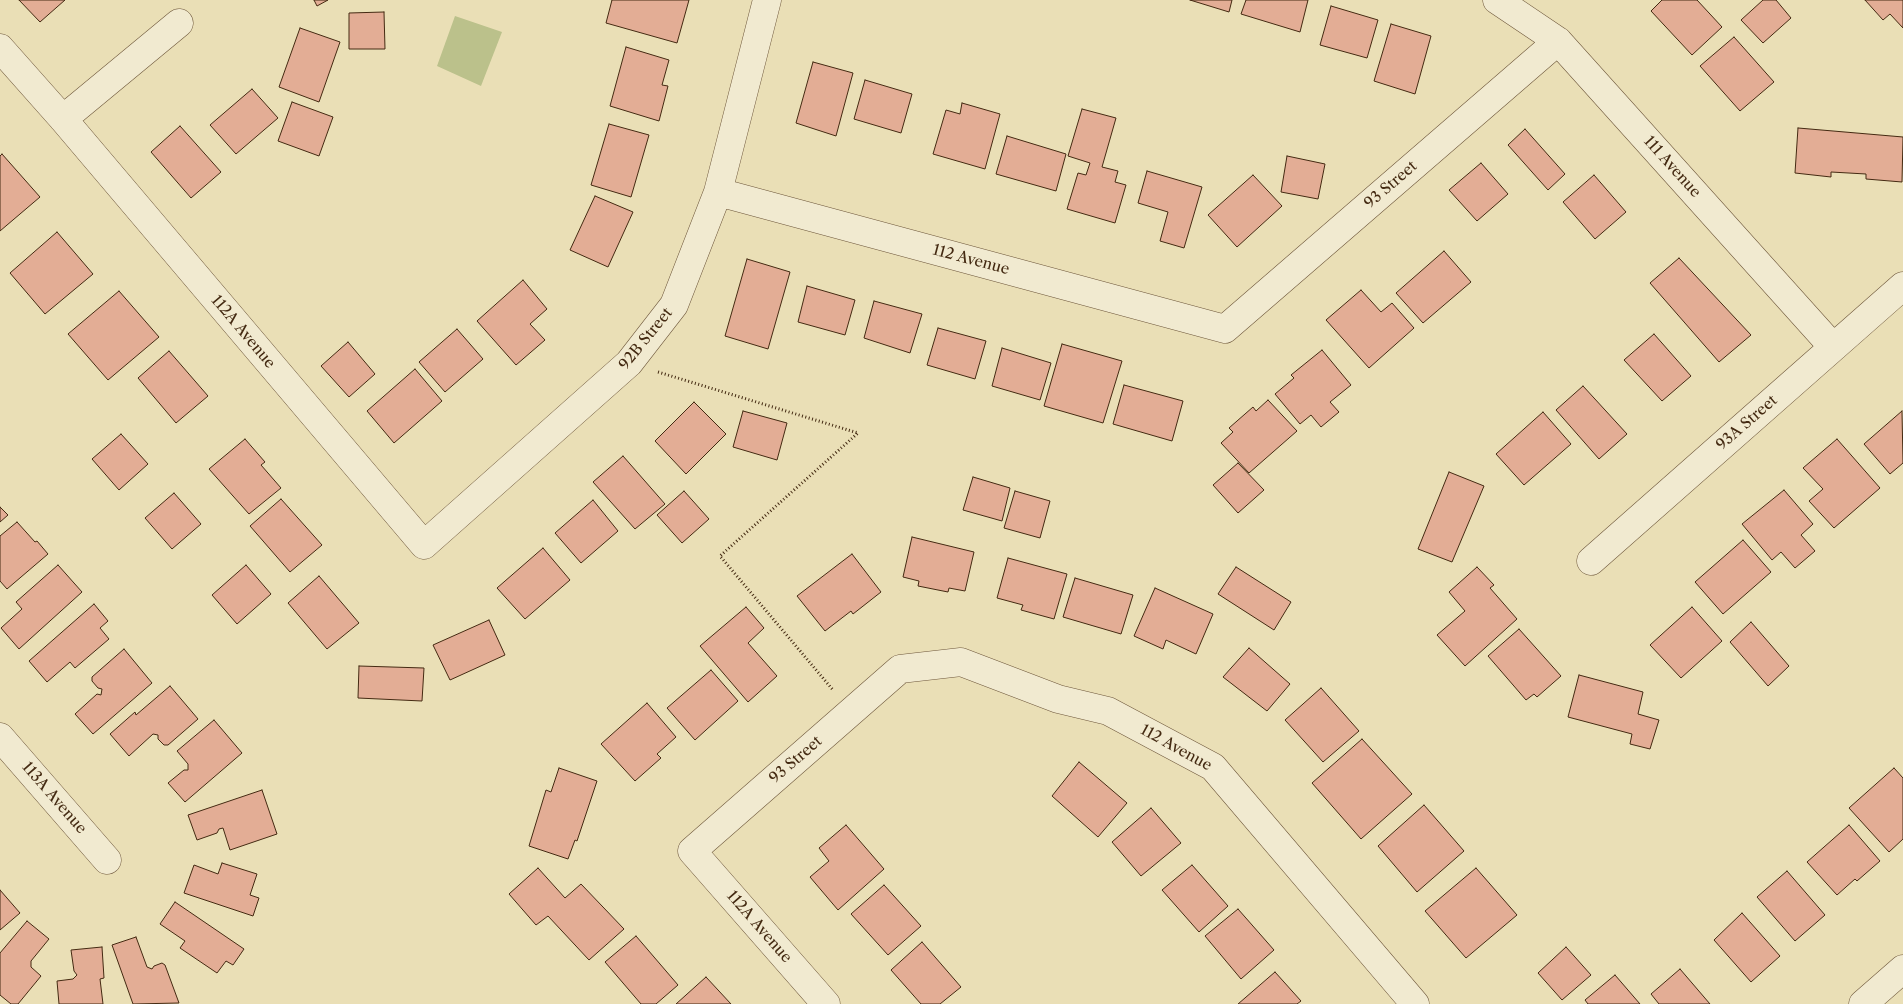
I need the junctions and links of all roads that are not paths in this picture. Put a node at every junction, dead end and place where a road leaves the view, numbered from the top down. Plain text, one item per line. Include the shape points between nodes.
1 (767, 0) edge
2 (1497, 0) edge
3 (179, 23) dead end
4 (1558, 41) junction
5 (0, 48) edge
6 (62, 119) junction
7 (718, 192) junction
8 (1903, 286) edge
9 (1225, 329) joint
10 (1834, 347) junction
11 (424, 545) joint
12 (1591, 561) dead end
13 (900, 669) joint
14 (0, 737) edge
15 (692, 851) joint
16 (107, 860) dead end
17 (1903, 969) edge
18 (826, 1004) edge
19 (1415, 1004) edge
20 (1863, 1004) edge

1 - 7 street, 92B Street
2 - 4 street, 111 Avenue
3 - 6 street
4 - 9 street, 93 Street
4 - 10 street, 111 Avenue
5 - 6 street, 112A Avenue
6 - 11 street, 112A Avenue
7 - 9 street, 112 Avenue
7 - 11 street, 92B Street via 674,305 629,363
8 - 10 street, 93A Street
10 - 12 street, 93A Street
13 - 15 street, 93 Street
13 - 19 street, 112 Avenue via 961,662 1058,699 1108,711 1214,767
14 - 16 street, 113A Avenue
15 - 18 street, 112A Avenue
17 - 20 street

